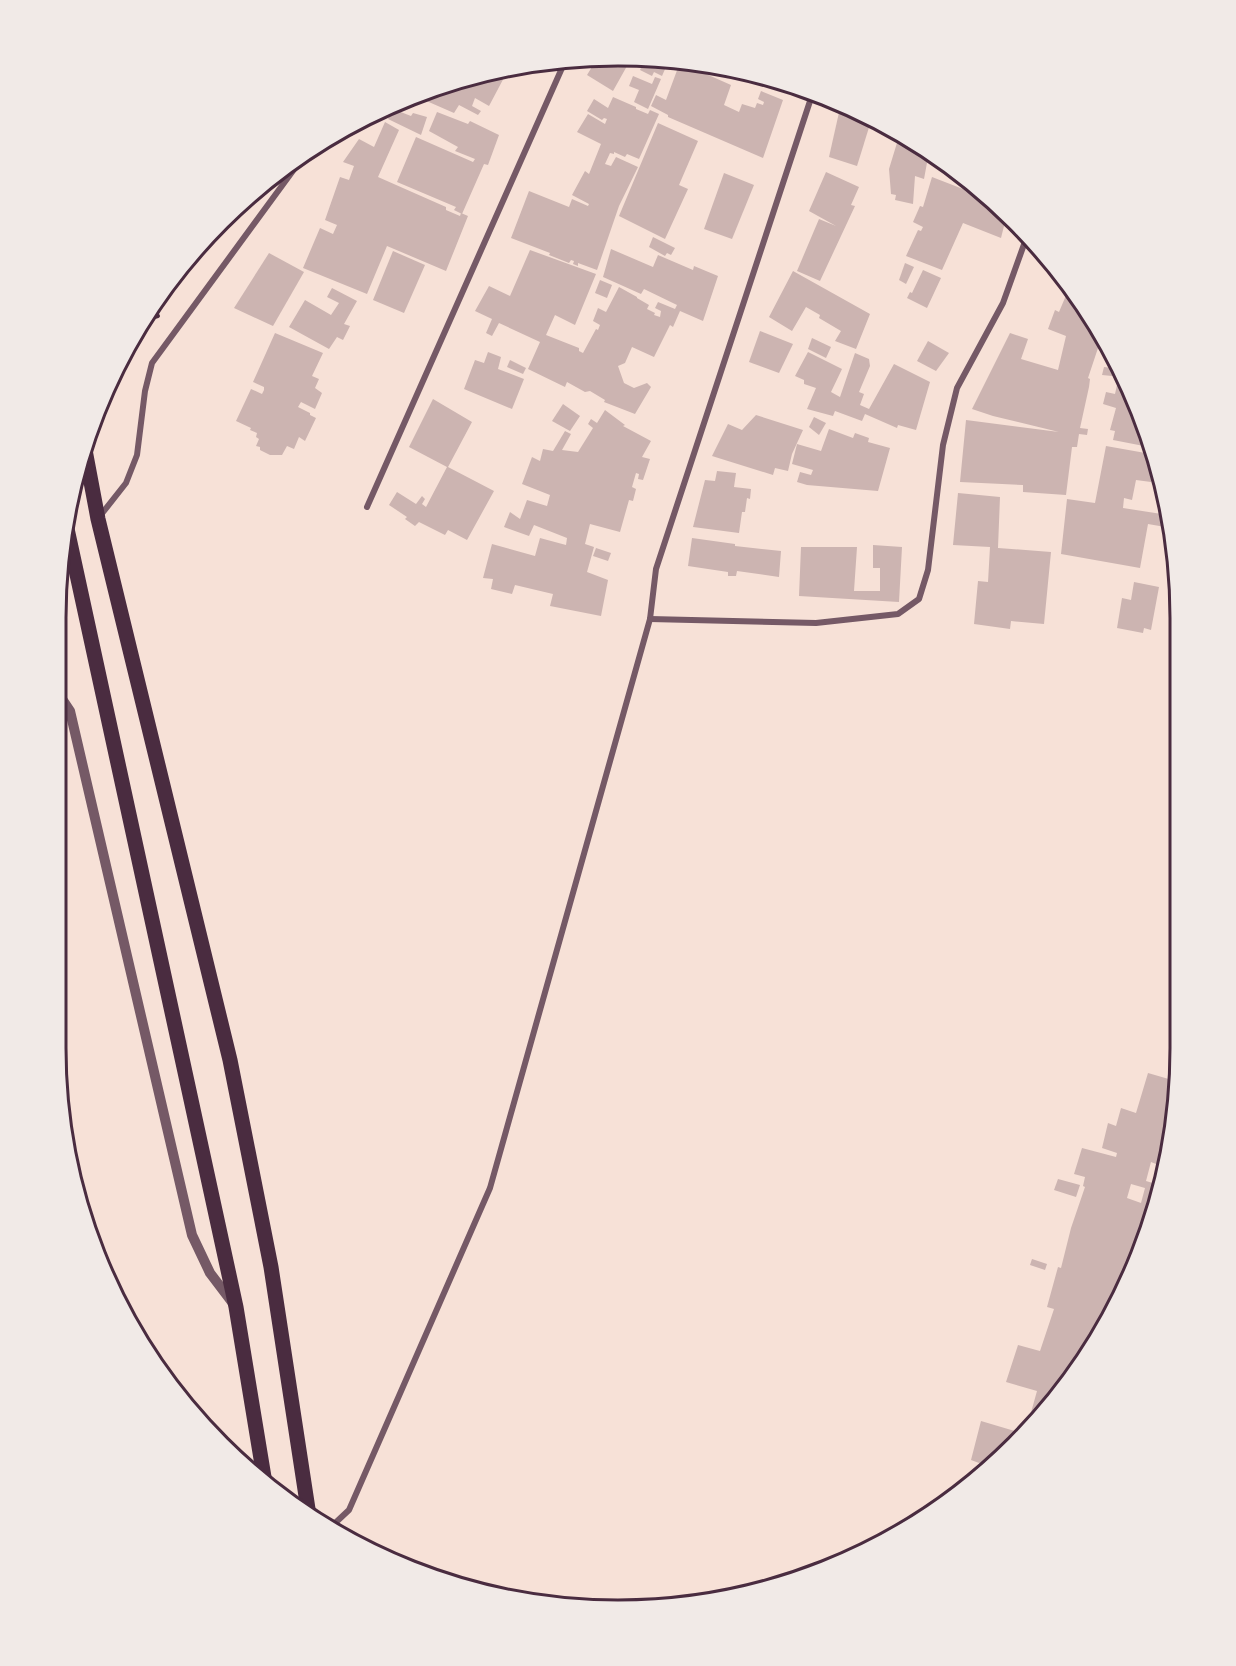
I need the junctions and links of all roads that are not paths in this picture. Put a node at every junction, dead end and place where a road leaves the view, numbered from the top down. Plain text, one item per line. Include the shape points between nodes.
1 (561, 69) edge
2 (810, 101) edge
3 (291, 174) edge
4 (1024, 245) edge
5 (88, 465) edge
6 (367, 507) dead end
7 (98, 519) junction
8 (71, 547) edge
9 (650, 619) junction
10 (66, 705) edge
11 (236, 1307) junction
12 (263, 1470) edge
13 (307, 1504) edge
14 (336, 1522) edge

1 - 6 street
2 - 9 street via 656,569
3 - 7 street via 152,363 136,455 126,483
4 - 9 street via 1004,303 957,388 943,445 928,570 919,599 898,614 816,623
5 - 7 main road
7 - 13 main road via 230,1060 272,1267
8 - 11 main road
9 - 14 street via 490,1188 349,1510
10 - 11 street via 192,1235 210,1273
11 - 12 main road

